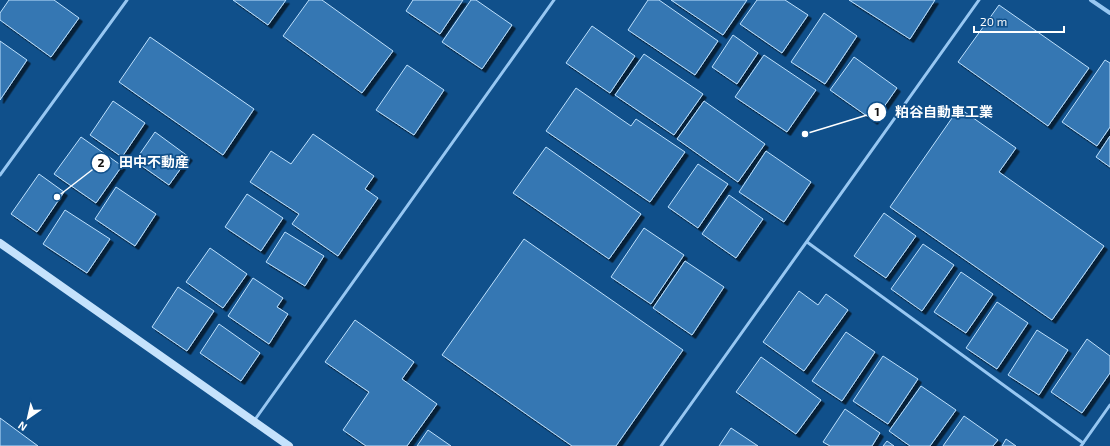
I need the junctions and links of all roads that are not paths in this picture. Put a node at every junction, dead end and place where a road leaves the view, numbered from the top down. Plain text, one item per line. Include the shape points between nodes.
1 (127, 0) edge
2 (553, 0) edge
3 (979, 0) edge
4 (1092, 0) edge
5 (1110, 13) edge
6 (0, 175) edge
7 (807, 242) junction
8 (0, 243) edge
9 (1110, 405) edge
10 (254, 421) junction
11 (1082, 444) edge
12 (289, 446) edge
13 (661, 446) edge

1 - 6 lane
2 - 10 lane
3 - 7 lane
4 - 5 street
7 - 11 lane
7 - 13 lane
8 - 10 street
9 - 11 lane
10 - 12 street

